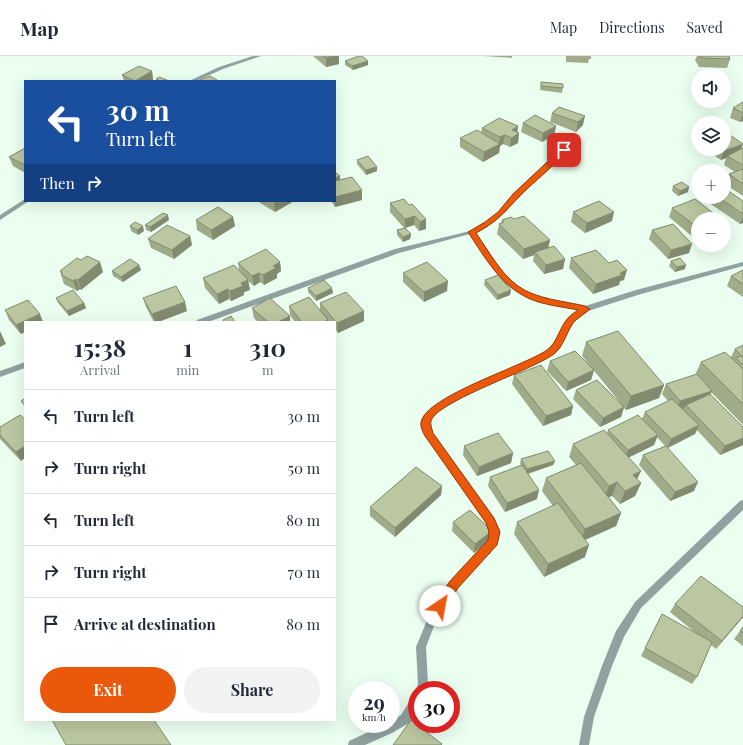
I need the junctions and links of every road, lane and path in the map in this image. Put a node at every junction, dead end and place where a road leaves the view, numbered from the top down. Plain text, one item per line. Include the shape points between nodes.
1 (258, 56) edge
2 (194, 80) edge
3 (564, 150) dead end
4 (24, 202) edge
5 (0, 218) edge
6 (472, 232) junction
7 (743, 264) edge
8 (585, 309) junction
9 (203, 321) edge
10 (24, 365) edge
11 (0, 374) edge
12 (743, 504) edge
13 (423, 681) edge
14 (408, 714) edge
15 (353, 745) edge
16 (584, 745) edge

1 - 2 street
3 - 6 street via 500,214
4 - 5 street
6 - 8 street via 502,275 516,288 534,297
6 - 9 street via 397,251
7 - 8 street
8 - 13 street via 571,320 556,348 537,360 467,391 436,409 428,417 428,434 491,521 495,532 493,542 454,585 433,616 421,647
10 - 11 street
12 - 16 street via 638,605 620,634 607,666 589,717
14 - 15 street via 388,730

